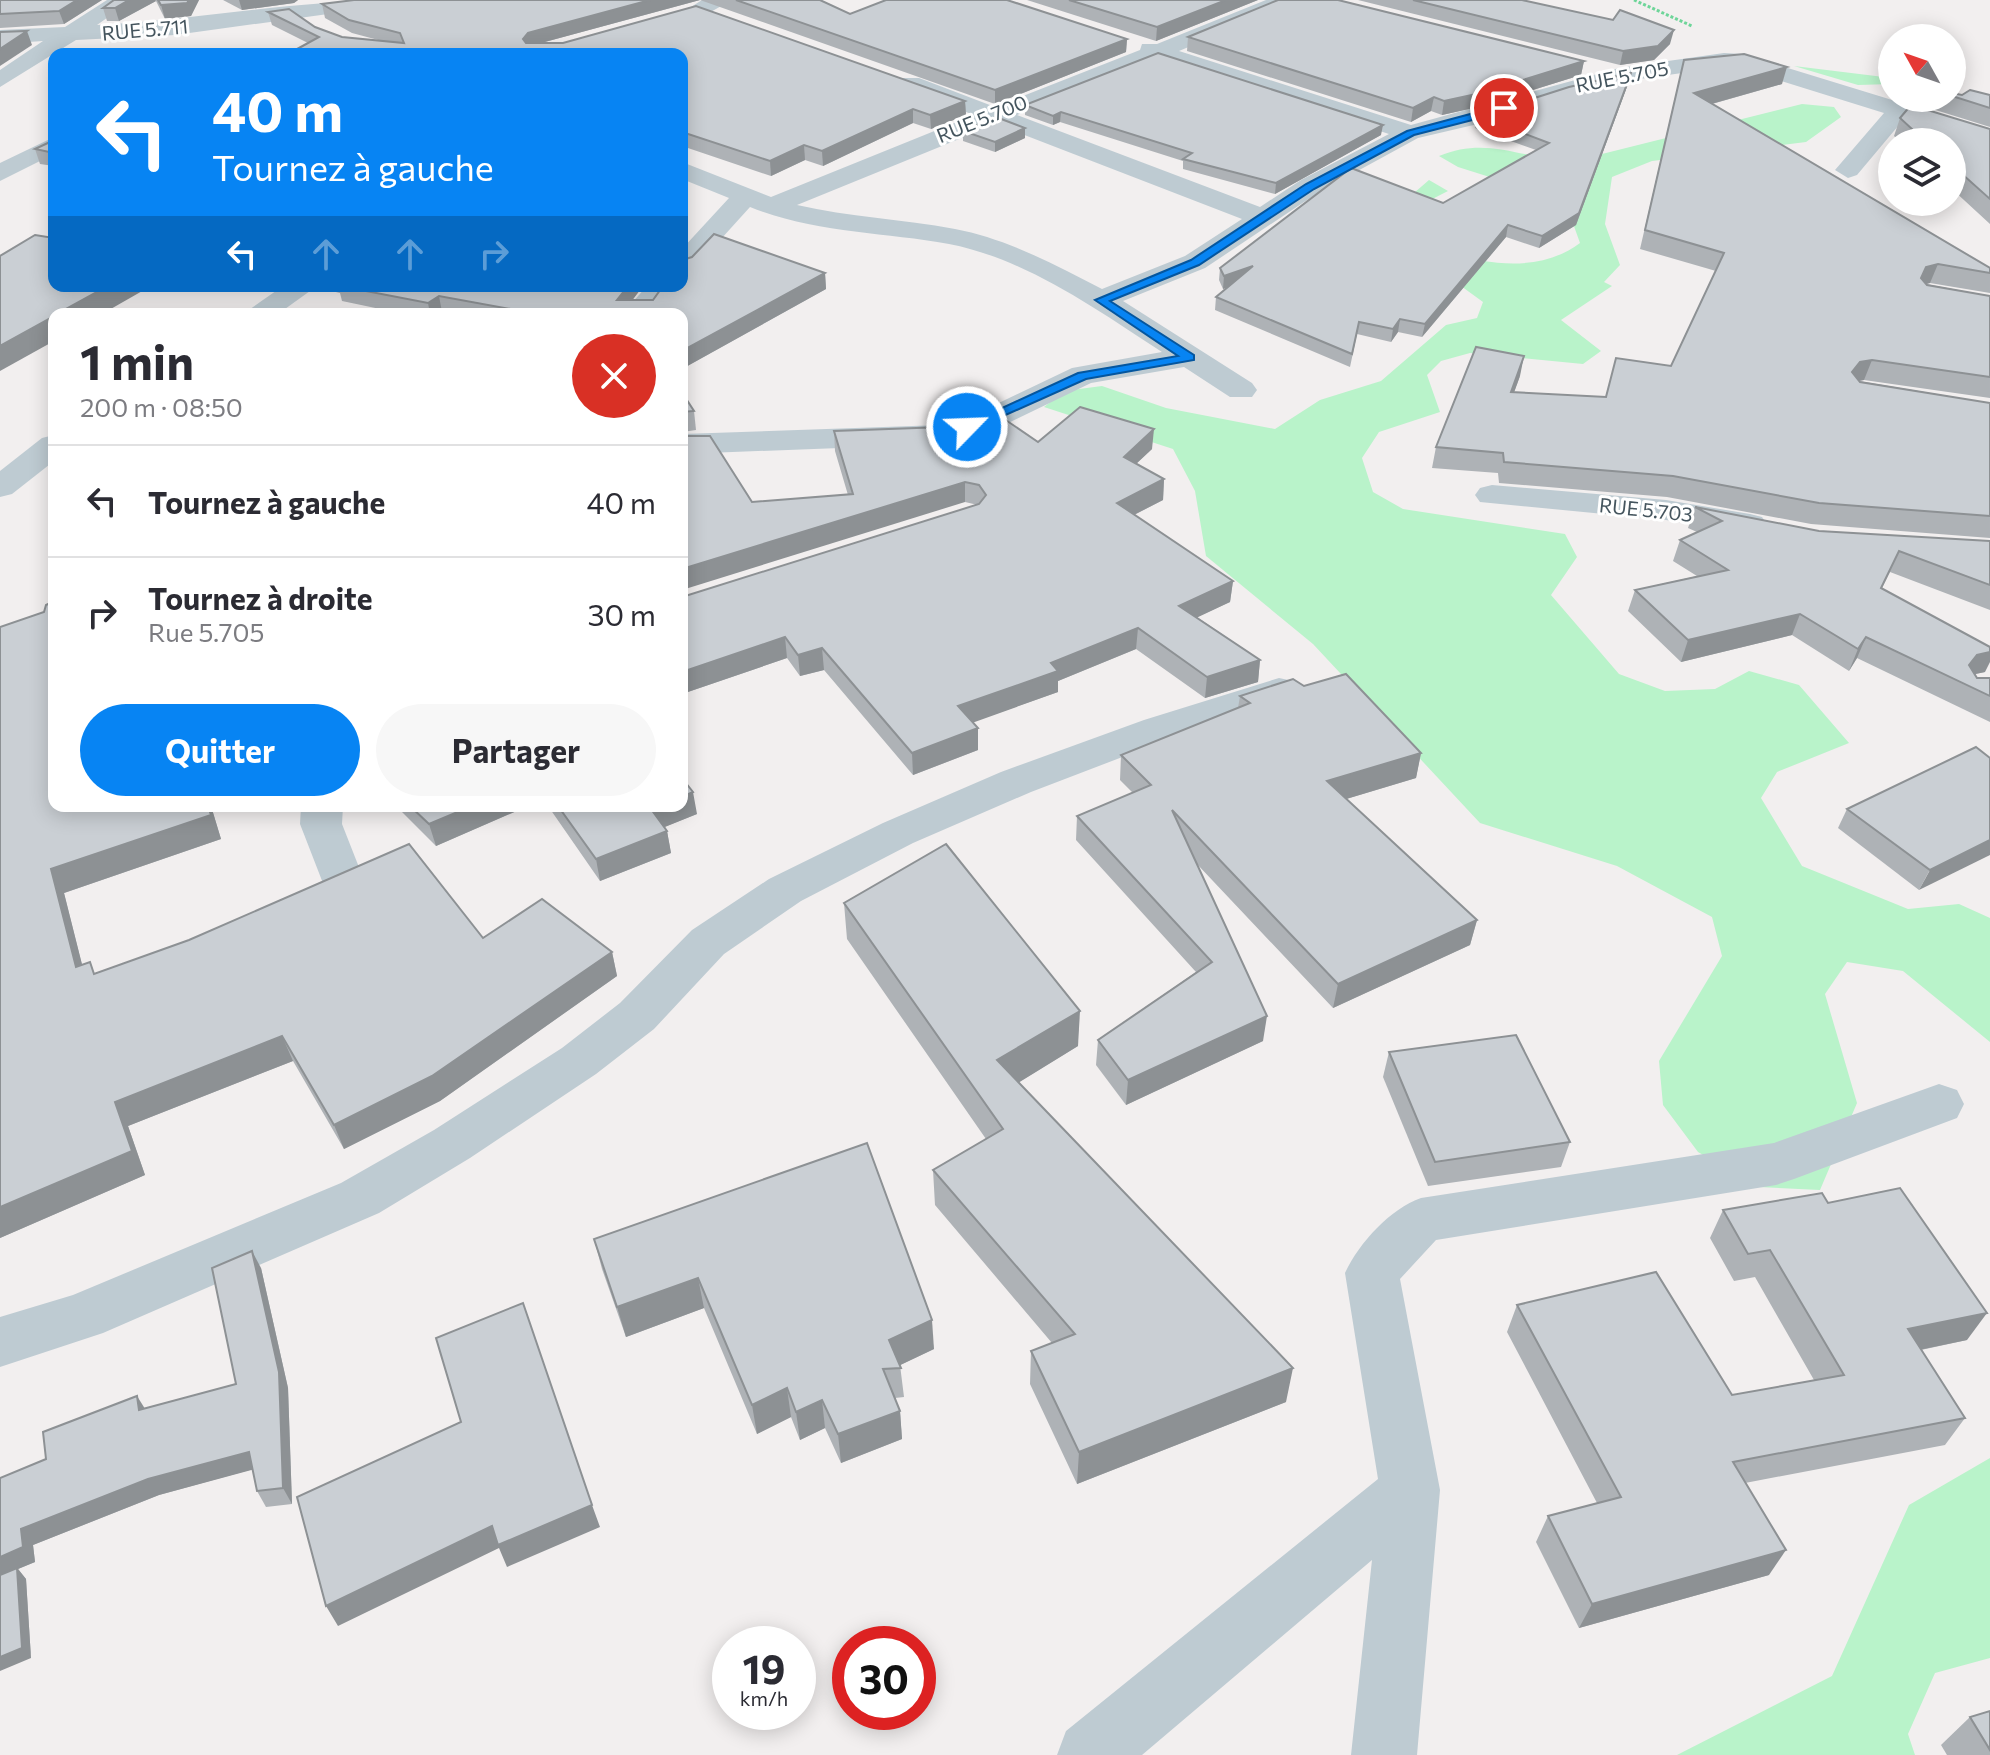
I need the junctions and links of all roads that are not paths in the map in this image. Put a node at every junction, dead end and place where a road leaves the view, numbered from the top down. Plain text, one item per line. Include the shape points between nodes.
1 (121, 0) edge
2 (386, 0) edge
3 (1284, 0) edge
4 (302, 9) edge
5 (725, 10) edge
6 (671, 15) edge
7 (325, 32) edge
8 (63, 36) junction
9 (0, 37) edge
10 (1118, 39) edge
11 (250, 40) dead end
12 (1159, 52) junction
13 (1575, 63) edge
14 (888, 75) edge
15 (1619, 75) junction
16 (0, 80) edge
17 (1878, 103) edge
18 (1897, 112) edge
19 (1906, 112) edge
20 (992, 114) junction
21 (1410, 133) junction
22 (1990, 138) edge
23 (48, 147) edge
24 (1848, 170) dead end
25 (688, 172) edge
26 (0, 173) edge
27 (758, 201) junction
28 (1262, 217) junction
29 (688, 260) edge
30 (293, 292) edge
31 (657, 292) edge
32 (1101, 300) junction
33 (268, 308) edge
34 (643, 308) edge
35 (1189, 357) junction
36 (1241, 390) dead end
37 (688, 444) edge
38 (48, 450) edge
39 (0, 487) edge
40 (1492, 495) dead end
41 (1783, 531) edge
42 (1279, 690) edge
43 (322, 812) edge
44 (342, 880) edge
45 (1939, 1104) dead end
46 (0, 1342) edge
47 (1410, 1490) junction
48 (1090, 1755) edge
49 (1384, 1755) edge

1 - 8 street
2 - 4 street, RUE 5.711
3 - 12 street, RUE 5.700
4 - 7 street
4 - 8 street, RUE 5.711
4 - 11 street
5 - 6 street
8 - 9 street, RUE 5.711
8 - 16 street
10 - 12 street
12 - 20 street, RUE 5.700
12 - 21 street
13 - 15 street
14 - 20 street
15 - 17 street, RUE 5.705 via 1742,61
15 - 21 street, RUE 5.705
18 - 24 street
19 - 22 street, RUE 5.705
20 - 27 street, RUE 5.700
20 - 28 street
21 - 28 street, RUE 5.705
23 - 26 street
25 - 27 street
27 - 29 street
27 - 32 street via 831,221 989,245
28 - 32 street, RUE 5.705 via 1195,262
30 - 33 street
31 - 34 street
32 - 35 street
35 - 36 street
35 - 37 street via 1083,375 991,419 944,434
38 - 39 street
40 - 41 street, RUE 5.703 via 1666,510
42 - 46 street via 1016,782 799,883 708,942 637,1016 579,1061 360,1198 83,1316
43 - 44 street via 321,824
45 - 47 street via 1776,1164 1421,1220 1372,1273
47 - 48 street
47 - 49 street

